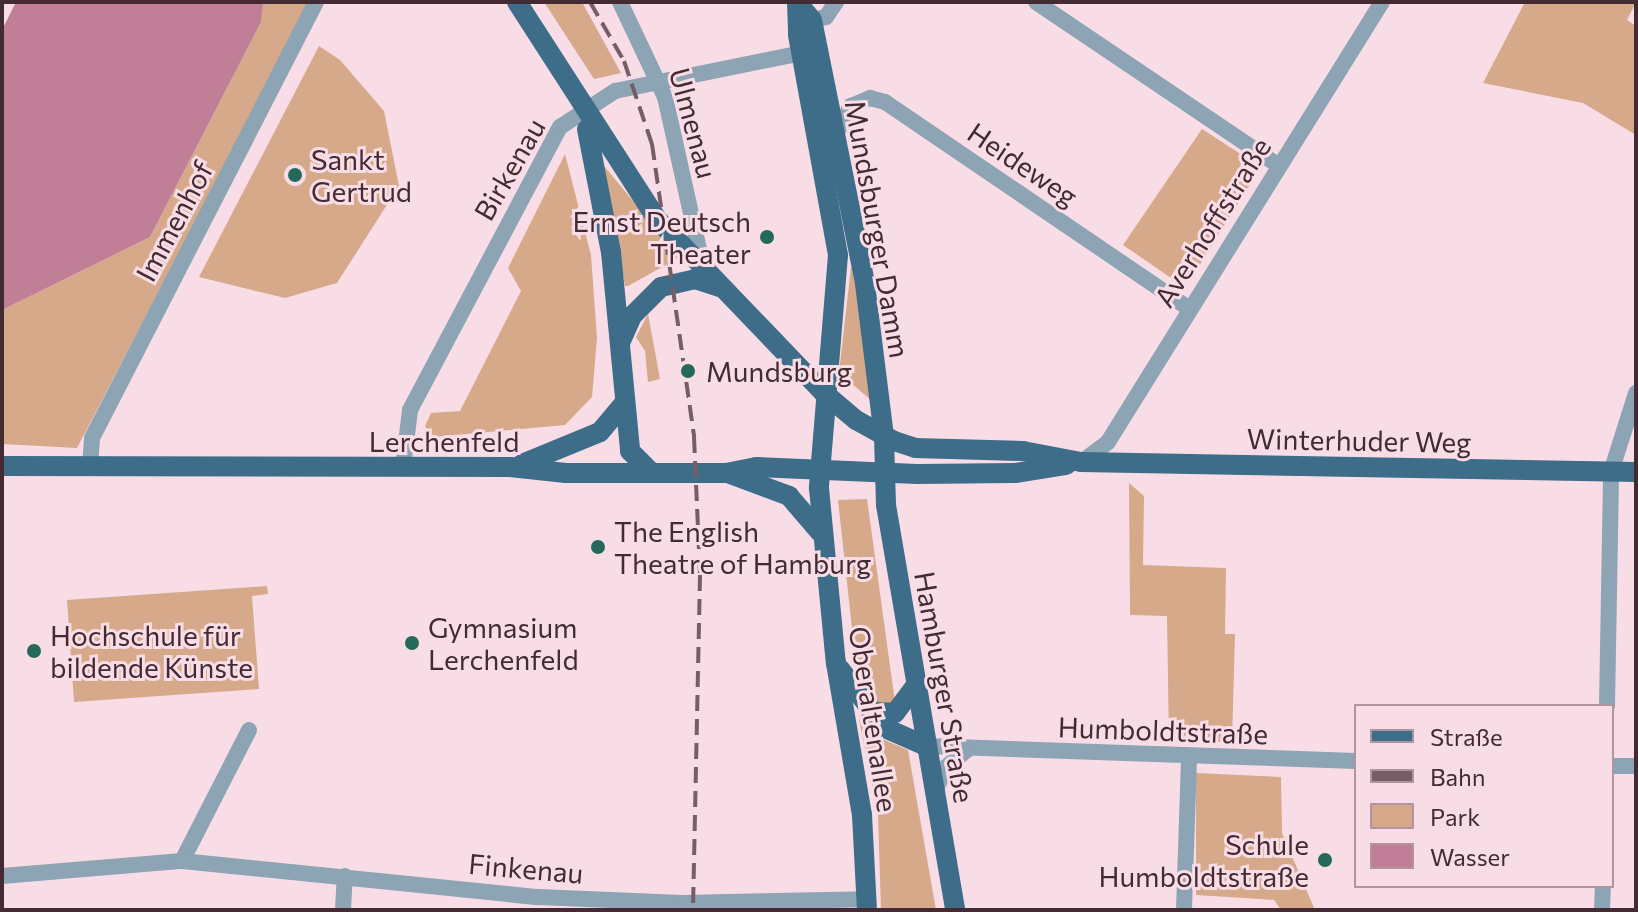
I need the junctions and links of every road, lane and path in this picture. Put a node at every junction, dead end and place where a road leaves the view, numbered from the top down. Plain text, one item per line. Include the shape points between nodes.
1 (316, 2) edge
2 (517, 2) edge
3 (620, 2) edge
4 (797, 2) edge
5 (836, 2) edge
6 (1036, 2) edge
7 (1382, 2) edge
8 (812, 20) junction
9 (801, 53) junction
10 (657, 79) junction
11 (582, 109) junction
12 (836, 134) junction
13 (1279, 166) junction
14 (702, 263) junction
15 (723, 289) junction
16 (1188, 308) junction
17 (618, 347) junction
18 (824, 393) junction
19 (1636, 393) edge
20 (623, 405) junction
21 (856, 420) junction
22 (884, 437) junction
23 (1081, 462) junction
24 (2, 466) edge
25 (90, 467) junction
26 (510, 467) junction
27 (403, 468) junction
28 (819, 469) junction
29 (651, 472) junction
30 (1611, 472) junction
31 (1636, 472) edge
32 (726, 473) junction
33 (884, 473) junction
34 (822, 536) junction
35 (836, 663) junction
36 (914, 688) junction
37 (1607, 704) edge
38 (871, 712) junction
39 (249, 730) dead end
40 (926, 746) junction
41 (968, 749) junction
42 (1189, 758) junction
43 (1354, 761) edge
44 (1614, 766) edge
45 (1636, 766) edge
46 (935, 791) junction
47 (182, 861) junction
48 (2, 876) edge
49 (345, 876) junction
50 (1603, 888) edge
51 (866, 905) edge
52 (343, 910) edge
53 (955, 910) edge
54 (1184, 910) edge
55 (1602, 910) edge

1 - 25 street, Immenhof via 99,425
2 - 11 main road
3 - 10 street, Ulmenau
4 - 8 main road, Mundsburger Damm
4 - 9 main road, Mundsburger Damm
5 - 8 street via 826,17
6 - 13 street
7 - 13 street, Averhoffstraße
8 - 12 main road, Mundsburger Damm
9 - 10 street, Birkenau
9 - 18 main road, Mundsburger Damm via 838,255
10 - 11 street, Birkenau via 599,97
10 - 14 street, Ulmenau
11 - 14 main road via 656,218
11 - 17 main road via 603,194
11 - 27 street, Birkenau via 544,150 410,410
12 - 16 street, Heideweg via 851,106 870,98 885,102
12 - 22 main road, Mundsburger Damm via 865,284
13 - 16 street, Averhoffstraße
14 - 15 main road
15 - 17 main road via 702,279 661,287 632,316
15 - 18 main road
16 - 23 street, Averhoffstraße via 1108,442
17 - 20 main road
18 - 21 main road
18 - 28 main road, Mundsburger Damm
19 - 30 street
20 - 26 main road via 600,432 583,442
20 - 29 main road via 630,451
21 - 22 main road, Winterhuder Weg
21 - 33 main road
22 - 23 main road, Winterhuder Weg via 915,448 1023,451
22 - 33 main road, Mundsburger Damm
23 - 30 main road, Winterhuder Weg
23 - 33 main road, Winterhuder Weg via 1015,473
24 - 25 main road, Lerchenfeld
25 - 27 main road, Lerchenfeld
26 - 27 main road, Lerchenfeld
26 - 29 main road, Lerchenfeld via 566,473
28 - 32 main road, Lerchenfeld via 756,467
28 - 33 main road, Lerchenfeld
28 - 34 main road, Mundsburger Damm
29 - 32 main road, Lerchenfeld
30 - 31 main road, Winterhuder Weg
30 - 37 street
32 - 34 main road via 789,496 805,509
33 - 36 main road, Hamburger Straße
34 - 35 main road, Oberaltenallee
35 - 38 main road
35 - 51 main road, Oberaltenallee via 856,768
36 - 38 main road via 895,713
36 - 40 main road, Hamburger Straße
38 - 40 main road via 885,728
39 - 47 street
40 - 41 street, Humboldtstraße
40 - 46 main road, Hamburger Straße
41 - 42 street, Humboldtstraße
41 - 46 street via 946,767
42 - 43 street, Humboldtstraße
42 - 54 street
44 - 45 street
46 - 53 main road, Hamburger Straße
47 - 48 street, Finkenau
47 - 49 street, Finkenau
49 - 51 street, Finkenau via 538,897
49 - 52 street
50 - 55 street

